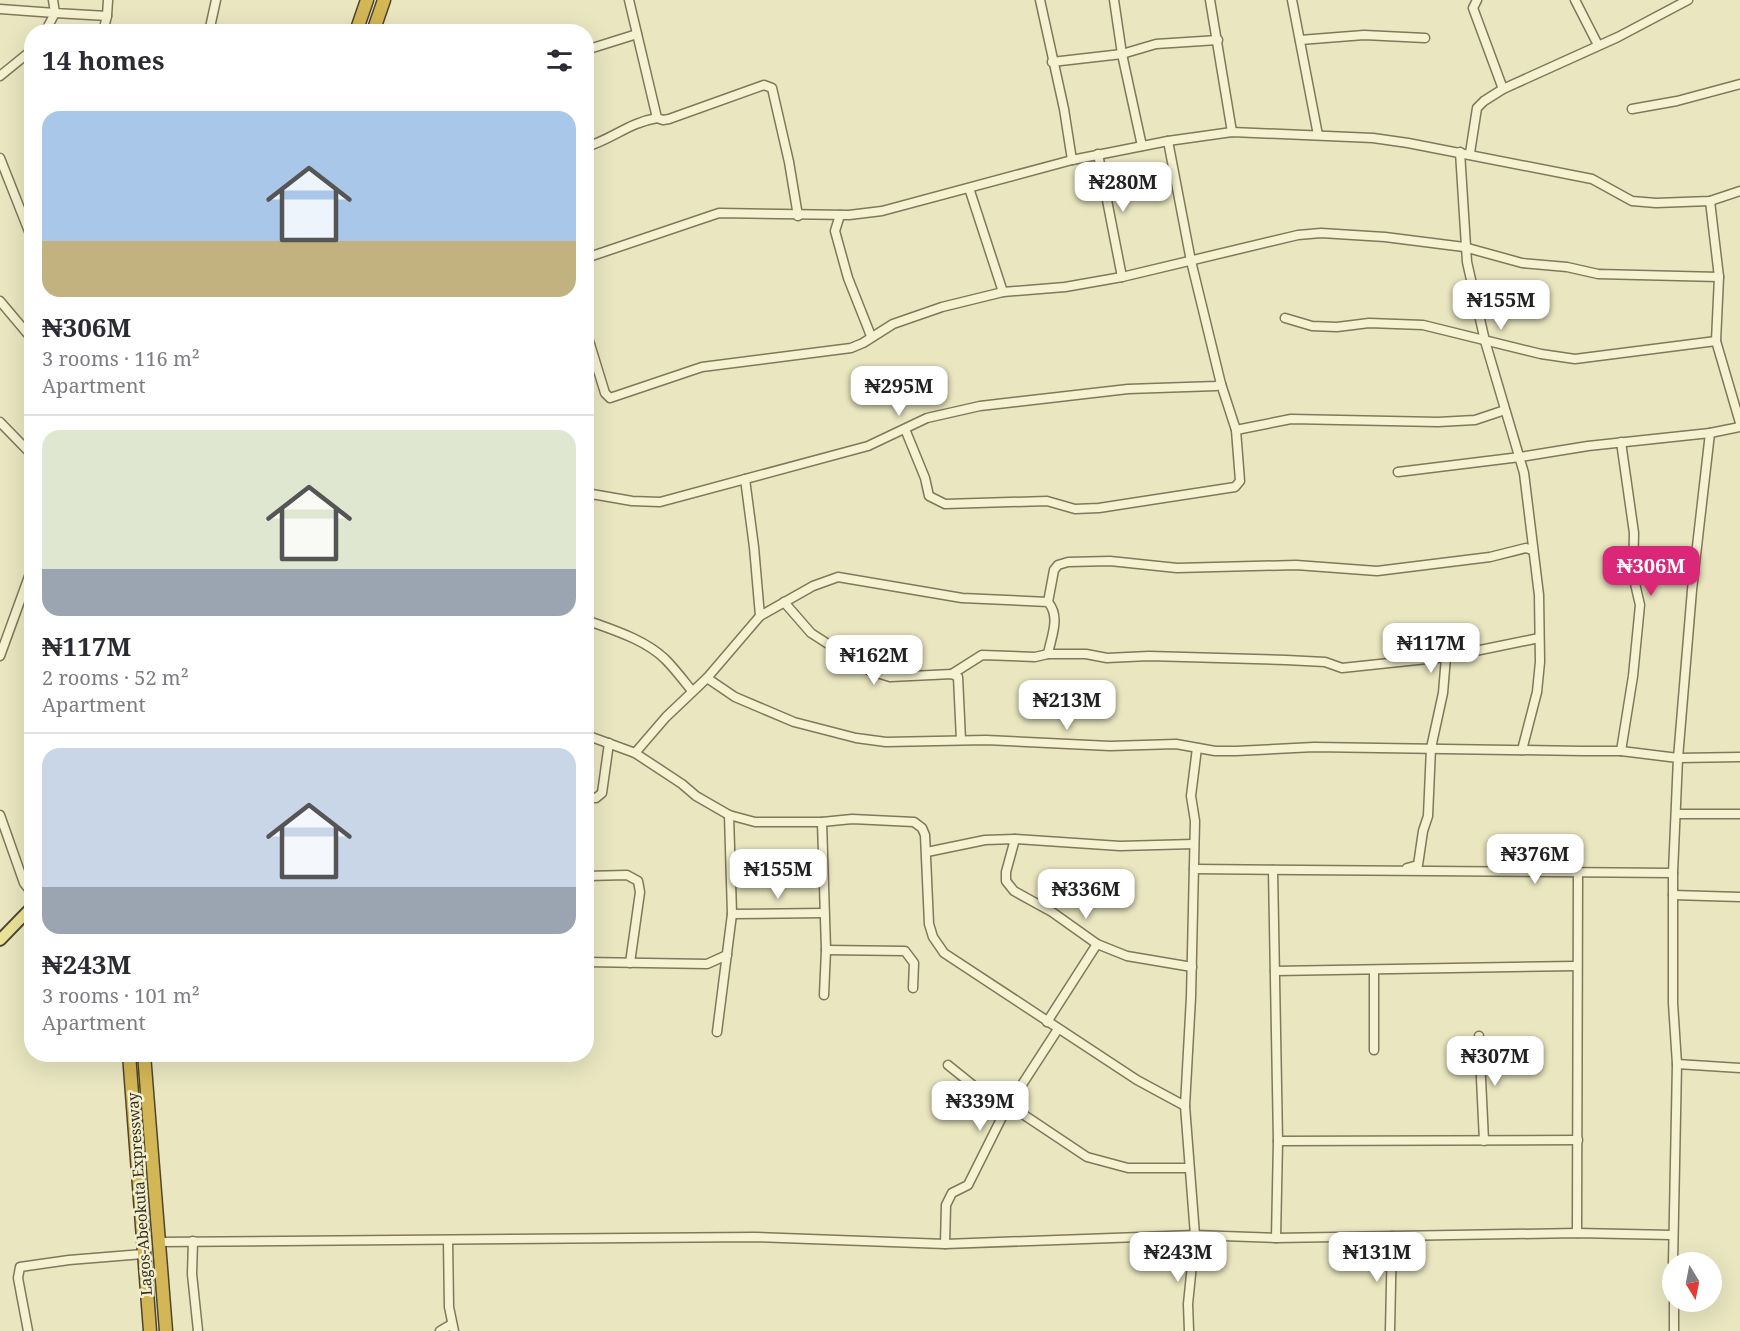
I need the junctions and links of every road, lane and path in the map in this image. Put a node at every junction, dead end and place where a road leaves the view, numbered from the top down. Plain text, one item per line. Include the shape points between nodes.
1 (53, 0) edge
2 (108, 0) edge
3 (216, 0) edge
4 (384, 0) edge
5 (629, 0) edge
6 (1040, 0) edge
7 (1114, 0) edge
8 (1210, 0) edge
9 (1292, 0) edge
10 (1478, 0) edge
11 (1575, 0) edge
12 (1688, 0) edge
13 (364, 2) edge
14 (0, 9) edge
15 (55, 13) junction
16 (107, 16) junction
17 (49, 24) edge
18 (105, 24) edge
19 (211, 24) edge
20 (358, 24) edge
21 (376, 24) edge
22 (637, 34) junction
23 (1425, 38) dead end
24 (1218, 40) junction
25 (1300, 40) junction
26 (1598, 45) junction
27 (594, 47) edge
28 (1122, 54) junction
29 (24, 56) edge
30 (1052, 62) junction
31 (0, 76) edge
32 (1740, 84) edge
33 (1503, 89) junction
34 (1632, 108) dead end
35 (657, 118) junction
36 (1232, 132) junction
37 (1318, 135) junction
38 (1168, 141) junction
39 (594, 145) edge
40 (1142, 146) junction
41 (1460, 152) junction
42 (1470, 153) junction
43 (1098, 154) junction
44 (0, 158) edge
45 (1072, 160) junction
46 (969, 188) junction
47 (1740, 191) edge
48 (1710, 201) junction
49 (840, 215) junction
50 (798, 216) junction
51 (24, 219) edge
52 (1464, 247) junction
53 (594, 255) edge
54 (1191, 261) junction
55 (1122, 277) junction
56 (1719, 277) junction
57 (1002, 292) junction
58 (0, 301) edge
59 (1285, 318) dead end
60 (24, 330) edge
61 (871, 336) junction
62 (1485, 341) junction
63 (1716, 341) junction
64 (594, 357) edge
65 (1221, 384) junction
66 (1505, 410) junction
67 (0, 422) edge
68 (1740, 425) edge
69 (905, 429) junction
70 (1236, 430) junction
71 (1710, 433) junction
72 (1621, 442) junction
73 (24, 447) edge
74 (1520, 457) junction
75 (1398, 472) dead end
76 (745, 479) junction
77 (594, 494) edge
78 (1532, 550) junction
79 (24, 587) edge
80 (784, 602) junction
81 (1048, 602) junction
82 (760, 616) junction
83 (594, 623) edge
84 (3, 638) edge
85 (1539, 638) junction
86 (1048, 654) junction
87 (0, 656) edge
88 (1446, 657) junction
89 (952, 674) junction
90 (707, 678) junction
91 (692, 692) junction
92 (594, 738) edge
93 (961, 740) junction
94 (609, 743) junction
95 (1197, 748) junction
96 (1431, 748) junction
97 (1522, 750) junction
98 (1621, 751) junction
99 (635, 753) junction
100 (1740, 757) edge
101 (1678, 758) junction
102 (594, 798) edge
103 (1676, 814) junction
104 (1740, 814) edge
105 (729, 815) junction
106 (0, 816) edge
107 (822, 822) junction
108 (1015, 839) junction
109 (1194, 844) junction
110 (927, 852) junction
111 (1194, 869) junction
112 (1273, 870) junction
113 (1398, 871) junction
114 (1578, 872) junction
115 (1673, 873) junction
116 (594, 876) edge
117 (24, 883) edge
118 (1673, 895) junction
119 (1740, 897) edge
120 (823, 913) junction
121 (732, 914) junction
122 (24, 915) edge
123 (0, 940) edge
124 (1097, 944) junction
125 (826, 950) junction
126 (727, 955) junction
127 (594, 962) edge
128 (630, 963) junction
129 (1576, 966) junction
130 (1192, 967) junction
131 (1374, 970) junction
132 (1275, 971) junction
133 (913, 988) dead end
134 (824, 995) dead end
135 (1047, 1022) junction
136 (1058, 1029) junction
137 (717, 1032) dead end
138 (1479, 1036) dead end
139 (1374, 1050) dead end
140 (130, 1062) edge
141 (145, 1062) edge
142 (1677, 1064) junction
143 (948, 1065) dead end
144 (1740, 1068) edge
145 (1185, 1106) junction
146 (1007, 1108) junction
147 (1484, 1140) junction
148 (1578, 1140) junction
149 (1278, 1141) junction
150 (1190, 1168) junction
151 (1577, 1233) junction
152 (1195, 1235) junction
153 (1672, 1235) junction
154 (1392, 1236) junction
155 (1276, 1238) junction
156 (193, 1240) junction
157 (448, 1240) junction
158 (159, 1242) junction
159 (945, 1244) junction
160 (1673, 1252) edge
161 (143, 1254) junction
162 (1674, 1312) edge
163 (453, 1328) edge
164 (28, 1331) edge
165 (150, 1331) edge
166 (166, 1331) edge
167 (198, 1331) edge
168 (440, 1331) edge
169 (1189, 1331) edge
170 (1390, 1331) edge
171 (1674, 1331) edge

1 - 15 street
2 - 16 street
3 - 19 street
4 - 21 highway
5 - 22 street
6 - 30 street
7 - 28 street
8 - 24 street
9 - 25 street
10 - 33 street via 1473,8
11 - 26 street
12 - 26 street
13 - 20 highway
14 - 15 street
15 - 16 street
15 - 17 street
16 - 18 street
22 - 27 street
22 - 35 street
23 - 25 street via 1364,35
24 - 28 street via 1156,44
24 - 36 street
25 - 37 street
26 - 33 street
28 - 30 street
28 - 40 street
29 - 31 street
30 - 45 street
32 - 34 street
33 - 42 street via 1477,108
35 - 39 street via 624,127
35 - 50 street via 669,119 764,85 772,88
36 - 37 street
36 - 38 street
37 - 41 street via 1373,138
38 - 40 street
38 - 54 street
40 - 43 street
41 - 42 street
41 - 52 street
42 - 48 street via 1592,179 1632,201
43 - 45 street
43 - 55 street
44 - 51 street
45 - 46 street
46 - 49 street via 882,211
46 - 57 street
47 - 48 street
48 - 56 street
49 - 50 street
49 - 61 street via 835,231
50 - 53 street via 719,213
52 - 54 street via 1321,233
52 - 56 street via 1522,263 1598,274
52 - 62 street
54 - 55 street
54 - 65 street
55 - 57 street
56 - 63 street
57 - 61 street via 942,307
58 - 60 street
59 - 62 street via 1312,326 1423,325
61 - 64 street via 850,348 702,367 610,398
62 - 63 street via 1575,359
62 - 66 street
63 - 68 street
65 - 69 street via 1128,389 980,406 927,418
65 - 70 street
66 - 70 street via 1475,420 1291,419
66 - 74 street
67 - 73 street
68 - 71 street
69 - 70 street via 929,496 934,500 945,504 1047,501 1075,509 1235,487 1240,481
69 - 76 street via 868,446
71 - 72 street
71 - 101 street
72 - 74 street
72 - 98 street via 1634,533 1633,575 1640,605
74 - 75 street
74 - 78 street
76 - 77 street via 660,502
76 - 82 street
78 - 81 street via 1377,571 1296,565 1177,568 1110,561 1068,562 1054,570
78 - 85 street via 1539,595
79 - 84 street
80 - 81 street via 838,577 962,598
80 - 82 street
80 - 89 street via 811,633 870,671 890,676
81 - 86 street via 1056,619
82 - 90 street
83 - 91 street via 649,647 665,659
84 - 87 street
85 - 88 street
85 - 97 street via 1537,692
86 - 88 street via 1286,660 1325,662 1342,668
86 - 89 street via 982,655
88 - 96 street
89 - 93 street via 958,677 959,684
90 - 91 street
90 - 93 street via 735,697 794,722 856,738 908,743
91 - 99 street
92 - 94 street
93 - 95 street via 1110,746 1176,744
94 - 99 street
94 - 102 street via 602,793
95 - 96 street
95 - 109 street via 1191,796
96 - 97 street
96 - 113 street via 1428,816 1418,865
97 - 98 street
98 - 101 street
99 - 105 street
100 - 101 street
101 - 103 street
103 - 104 street
103 - 115 street
105 - 107 street via 755,822
105 - 121 street
106 - 117 street
107 - 110 street via 914,822 925,835
107 - 120 street
108 - 109 street via 1120,846
108 - 110 street via 985,840
108 - 124 street via 1006,872 1008,886
109 - 111 street
110 - 135 street via 929,924 936,944 954,961
111 - 112 street
111 - 130 street
112 - 113 street
112 - 132 street
113 - 114 street
114 - 115 street
114 - 129 street
115 - 118 street
116 - 128 street via 627,875 638,881 640,892
118 - 119 street
118 - 142 street
120 - 121 street
120 - 125 street
121 - 126 street
122 - 123 main road
124 - 130 street via 1127,956
124 - 135 street
125 - 133 street via 905,951 914,963
125 - 134 street
126 - 128 street via 707,964
126 - 137 street
127 - 128 street
129 - 131 street
129 - 148 street
130 - 145 street
131 - 132 street
131 - 139 street
132 - 149 street
135 - 136 street
136 - 145 street
136 - 146 street
138 - 147 street
140 - 161 highway, Lagos-Abeokuta Expressway
141 - 158 highway, Lagos-Abeokuta Expressway
142 - 144 street
142 - 153 street
143 - 146 street
145 - 150 street
146 - 150 street via 1087,1157 1128,1168
146 - 159 street via 968,1185 952,1192 946,1205
147 - 148 street
147 - 149 street
148 - 151 street
149 - 155 street
150 - 152 street
151 - 153 street
151 - 154 street
152 - 155 street
152 - 159 street
152 - 169 street
153 - 160 street
154 - 155 street
154 - 170 street
156 - 157 street
156 - 158 street
156 - 167 street
157 - 159 street via 755,1237
157 - 163 street
158 - 166 highway, Lagos-Abeokuta Expressway
161 - 164 street via 20,1267 18,1278
161 - 165 highway, Lagos-Abeokuta Expressway
162 - 171 street
163 - 168 street

